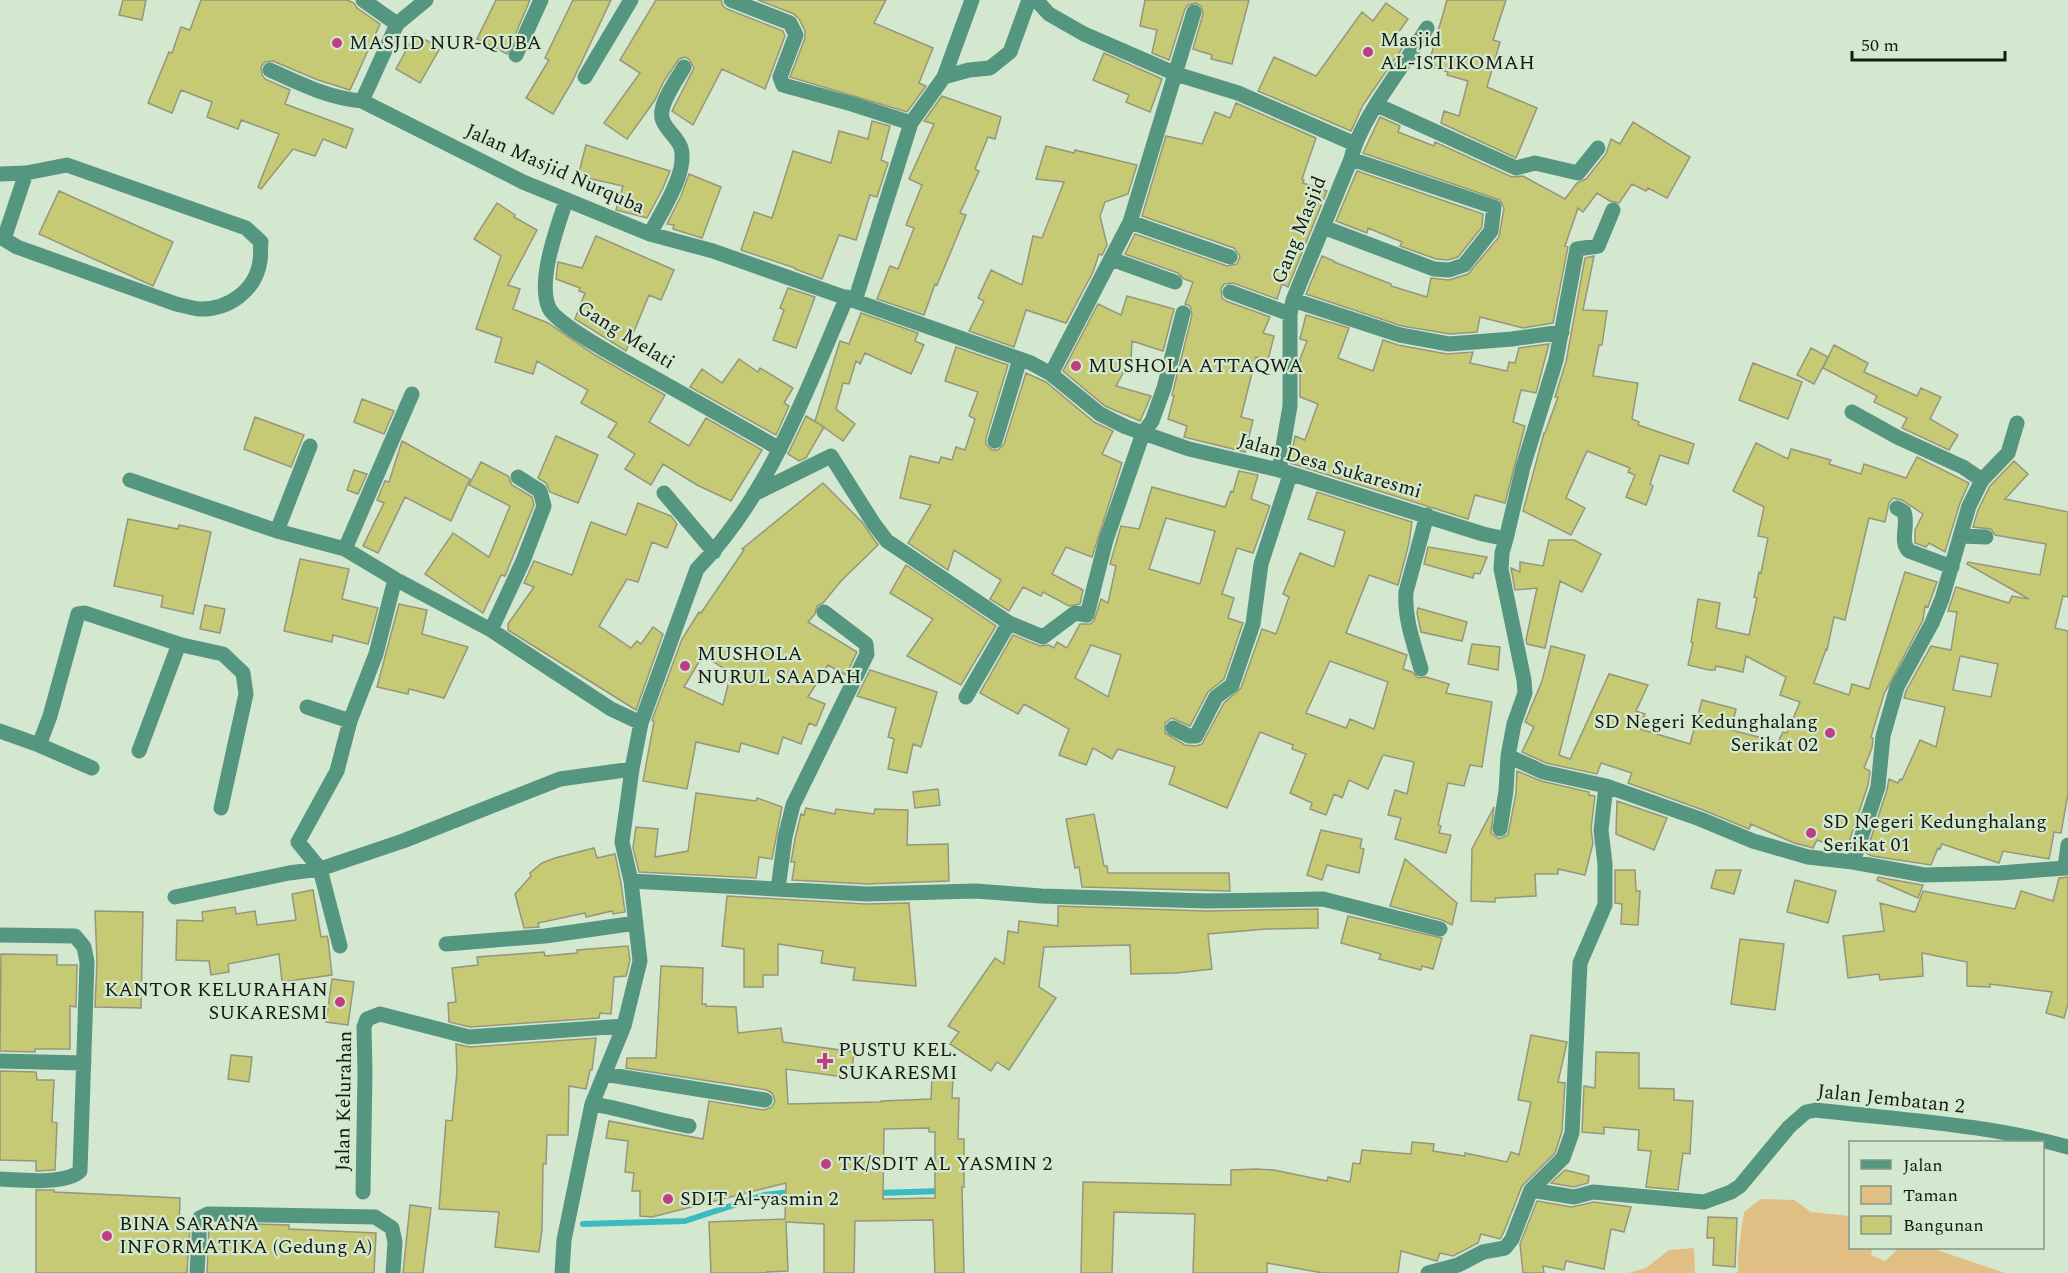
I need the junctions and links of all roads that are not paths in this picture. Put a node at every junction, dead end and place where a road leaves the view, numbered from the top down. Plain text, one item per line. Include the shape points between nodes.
1 (363, 0) edge
2 (426, 0) edge
3 (542, 0) edge
4 (631, 0) edge
5 (731, 0) edge
6 (972, 0) edge
7 (1029, 0) edge
8 (1036, 0) edge
9 (1194, 12) dead end
10 (397, 24) junction
11 (1427, 28) dead end
12 (516, 55) dead end
13 (684, 67) dead end
14 (270, 70) dead end
15 (1176, 74) junction
16 (585, 77) dead end
17 (944, 77) junction
18 (362, 101) junction
19 (1377, 105) junction
20 (911, 123) junction
21 (1598, 148) dead end
22 (1353, 151) junction
23 (26, 173) junction
24 (0, 174) edge
25 (566, 201) junction
26 (1613, 210) dead end
27 (1130, 222) junction
28 (1323, 227) junction
29 (650, 234) junction
30 (2, 238) edge
31 (1230, 257) dead end
32 (1111, 259) junction
33 (1175, 282) dead end
34 (1230, 292) dead end
35 (851, 299) junction
36 (1291, 307) junction
37 (1183, 313) dead end
38 (1562, 332) junction
39 (1020, 359) junction
40 (1051, 374) junction
41 (412, 394) dead end
42 (1852, 411) dead end
43 (2016, 423) dead end
44 (1143, 433) junction
45 (994, 441) dead end
46 (310, 446) dead end
47 (780, 449) junction
48 (1285, 472) junction
49 (518, 477) dead end
50 (130, 480) dead end
51 (1982, 480) junction
52 (664, 494) dead end
53 (754, 494) junction
54 (1897, 508) dead end
55 (1427, 515) junction
56 (277, 531) junction
57 (1961, 536) junction
58 (1986, 537) dead end
59 (1506, 539) junction
60 (345, 549) junction
61 (714, 552) junction
62 (1952, 567) junction
63 (395, 579) junction
64 (824, 612) dead end
65 (1009, 623) junction
66 (491, 630) junction
67 (179, 644) junction
68 (1421, 669) dead end
69 (966, 697) dead end
70 (307, 707) dead end
71 (350, 721) junction
72 (641, 723) junction
73 (1173, 728) dead end
74 (0, 731) edge
75 (39, 745) junction
76 (139, 751) dead end
77 (1508, 756) junction
78 (92, 768) dead end
79 (632, 769) junction
80 (1606, 786) junction
81 (221, 808) dead end
82 (1500, 829) dead end
83 (2068, 844) edge
84 (1853, 862) junction
85 (2066, 868) edge
86 (320, 870) junction
87 (631, 881) junction
88 (778, 889) junction
89 (175, 897) dead end
90 (636, 922) junction
91 (1440, 929) dead end
92 (0, 935) edge
93 (446, 944) dead end
94 (340, 946) dead end
95 (624, 1026) junction
96 (0, 1061) edge
97 (84, 1063) junction
98 (604, 1074) junction
99 (765, 1100) dead end
100 (591, 1104) junction
101 (689, 1126) dead end
102 (2068, 1147) edge
103 (0, 1179) edge
104 (1531, 1190) junction
105 (363, 1192) dead end
106 (196, 1273) edge
107 (393, 1273) edge
108 (562, 1273) edge
109 (1428, 1273) edge

1 - 10 street
2 - 10 street
3 - 12 street
4 - 16 street
5 - 20 street via 790,23 796,35 780,77 783,86
6 - 17 street
7 - 17 street via 1010,52 990,68
8 - 15 street via 1049,14 1084,34
9 - 15 street
10 - 18 street
11 - 19 street, Gang Masjid
13 - 29 street via 661,114 681,147 678,178
14 - 18 street, Jalan Masjid Nurquba via 322,94
15 - 22 street via 1238,93
15 - 27 street
17 - 20 street
18 - 25 street, Jalan Masjid Nurquba
19 - 21 street via 1516,168 1534,163 1578,173
19 - 22 street, Gang Masjid
20 - 35 street
22 - 28 street, Gang Masjid
22 - 28 street via 1494,207 1491,231 1464,265 1449,270 1434,269
23 - 24 street
23 - 30 street
23 - 30 street via 67,165 246,228 261,242 254,282 241,296 223,306 200,309 44,257
25 - 29 street, Jalan Masjid Nurquba
25 - 47 street, Gang Melati via 551,248 545,284 549,309 570,328
26 - 38 street via 1598,246 1576,249
27 - 31 street
27 - 32 street
28 - 36 street, Gang Masjid
29 - 35 street, Jalan Masjid Nurquba via 713,251
32 - 33 street
32 - 40 street
34 - 36 street
35 - 39 street, Jalan Desa Sukaresmi
35 - 47 street
36 - 38 street via 1449,344
36 - 48 street, Gang Masjid
37 - 44 street via 1164,388 1152,421
38 - 59 street
39 - 40 street, Jalan Desa Sukaresmi
39 - 45 street
40 - 44 street, Jalan Desa Sukaresmi via 1100,414
41 - 60 street
42 - 51 street
43 - 51 street via 2008,453
44 - 48 street, Jalan Desa Sukaresmi via 1189,449
44 - 65 street via 1106,540 1087,615 1075,613 1042,636
46 - 56 street
47 - 53 street
48 - 55 street, Jalan Desa Sukaresmi
48 - 73 street, Gang Masjid via 1261,564 1253,624 1232,685 1216,697 1196,736
49 - 66 street via 540,492 544,506
50 - 56 street
51 - 57 street
52 - 61 street
53 - 61 street
53 - 65 street via 831,456 887,541
54 - 62 street via 1906,518 1905,548
55 - 59 street, Jalan Desa Sukaresmi
55 - 68 street, Jalan Desa Sukaresmi via 1405,601
56 - 60 street
57 - 58 street
57 - 62 street
59 - 77 street via 1501,569 1525,693
60 - 63 street
61 - 72 street via 697,569
62 - 84 street via 1932,623 1897,687 1883,736 1878,787
63 - 66 street
63 - 71 street via 376,654
64 - 88 street via 866,644 867,654 793,805
65 - 69 street
66 - 72 street via 611,709
67 - 75 street via 78,614
67 - 76 street
67 - 81 street via 223,654 243,673 246,694
70 - 71 street
71 - 86 street via 336,771 298,842
72 - 79 street
74 - 75 street
75 - 78 street
77 - 80 street via 1543,772
77 - 82 street
79 - 86 street via 560,778
79 - 87 street via 622,842
80 - 84 street via 1773,848
80 - 104 street via 1601,830 1605,905 1580,963 1572,1132 1563,1158
83 - 85 street
84 - 85 street via 1924,875
86 - 89 street
86 - 94 street
87 - 88 street
87 - 90 street
88 - 91 street via 867,894 976,891 1207,901 1323,899
90 - 93 street via 545,936
90 - 95 street via 640,961
92 - 97 street via 75,936 84,947
95 - 98 street
95 - 105 street, Jalan Kelurahan via 469,1037 380,1014 367,1019
96 - 97 street
97 - 103 street via 80,1171 74,1177 49,1180
98 - 99 street
98 - 100 street
100 - 101 street
100 - 108 street via 564,1240
102 - 104 street, Jalan Jembatan 2 via 1957,1126 1816,1110 1806,1112 1789,1127 1740,1186 1704,1202 1593,1192 1574,1197
104 - 109 street via 1505,1248
106 - 107 street via 200,1218 208,1214 375,1217 392,1228

